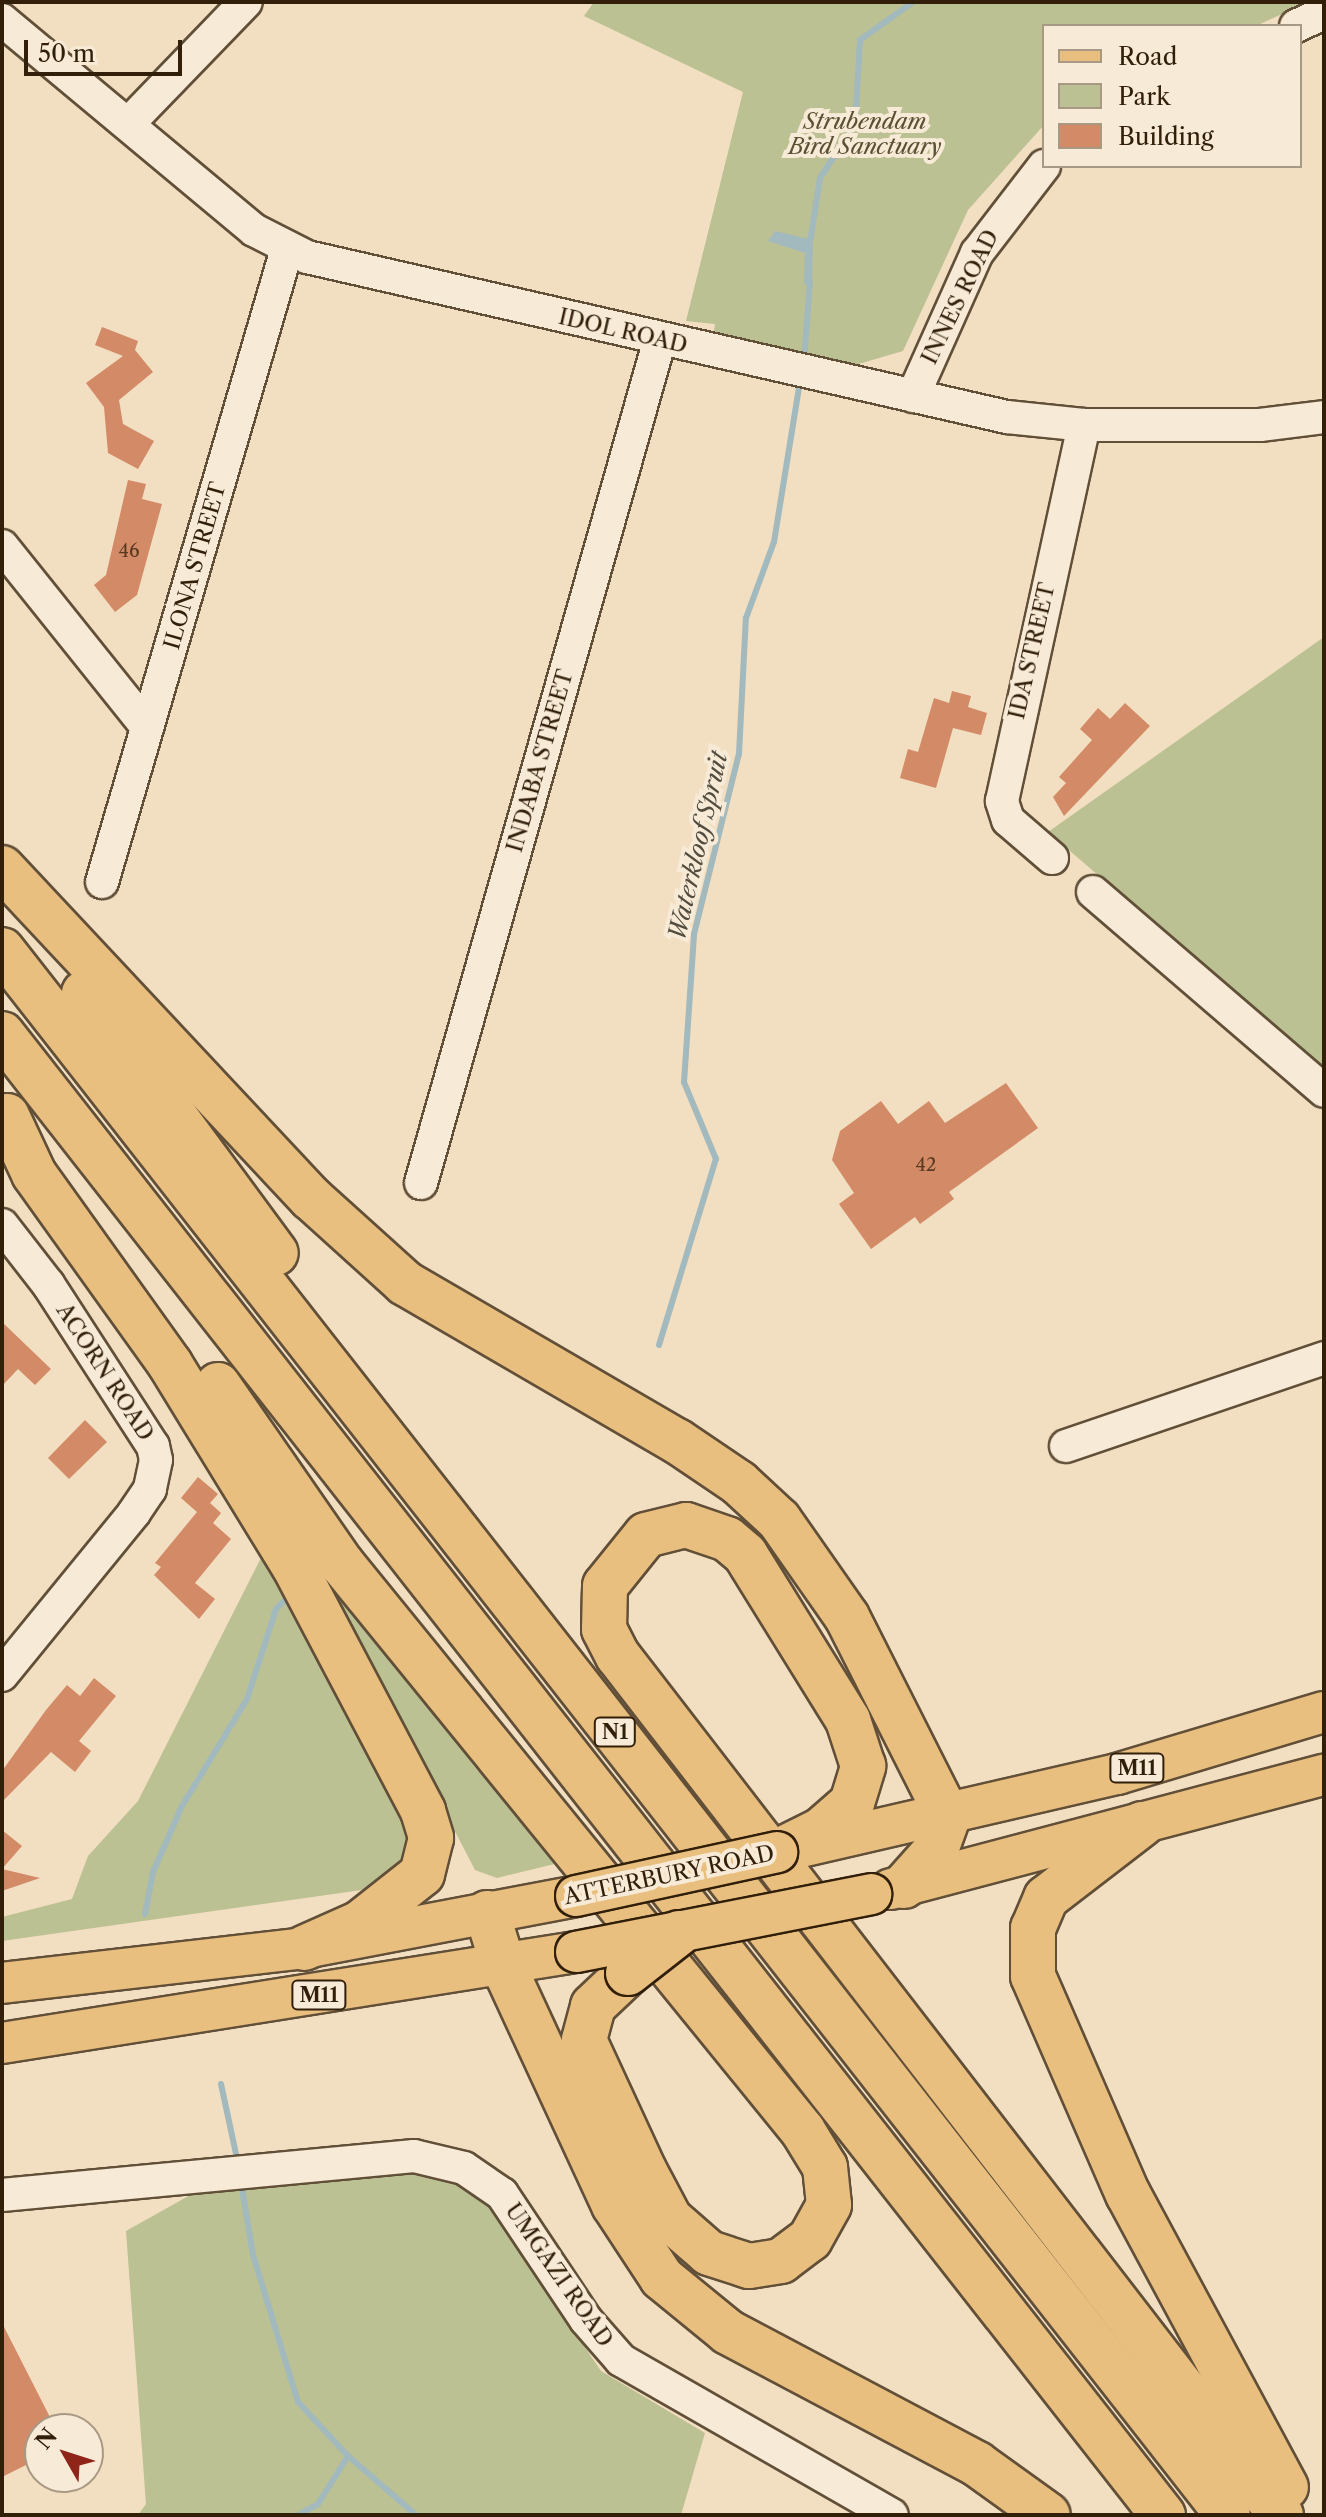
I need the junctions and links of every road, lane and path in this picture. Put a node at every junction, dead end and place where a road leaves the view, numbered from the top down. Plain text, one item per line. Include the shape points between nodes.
1 (246, 2) edge
2 (1324, 13) edge
3 (2, 20) edge
4 (1300, 24) edge
5 (129, 123) junction
6 (1042, 168) edge
7 (287, 249) junction
8 (660, 339) junction
9 (913, 396) junction
10 (1324, 417) edge
11 (1084, 425) junction
12 (2, 546) edge
13 (147, 727) junction
14 (1052, 858) dead end
15 (2, 868) edge
16 (2, 882) edge
17 (102, 882) dead end
18 (1093, 892) dead end
19 (2, 950) edge
20 (2, 1034) edge
21 (1324, 1091) edge
22 (4, 1113) edge
23 (421, 1183) dead end
24 (2, 1225) edge
25 (1324, 1358) edge
26 (218, 1385) junction
27 (1066, 1446) dead end
28 (539, 1635) junction
29 (2, 1675) edge
30 (1324, 1712) edge
31 (1324, 1775) edge
32 (948, 1817) junction
33 (1142, 1824) junction
34 (840, 1828) junction
35 (624, 1832) junction
36 (777, 1852) joint
37 (887, 1890) junction
38 (487, 1913) junction
39 (679, 1933) junction
40 (304, 1948) junction
41 (503, 1965) junction
42 (2, 1983) edge
43 (2, 2043) edge
44 (2, 2195) edge
45 (892, 2515) edge
46 (1048, 2515) edge
47 (1163, 2515) edge
48 (1228, 2515) edge
49 (1281, 2515) edge
50 (1303, 2515) edge

1 - 5 street
2 - 4 street
3 - 5 street, IDOL ROAD
5 - 7 street, IDOL ROAD via 254,230
6 - 9 street, INNES ROAD via 977,253
7 - 8 street, IDOL ROAD
7 - 13 street, ILONA STREET
8 - 9 street, IDOL ROAD
8 - 23 street, INDABA STREET
9 - 11 street, IDOL ROAD
10 - 11 street, IDOL ROAD via 1260,425
11 - 14 street, IDA STREET via 1002,801 1008,820
12 - 13 street
13 - 17 street, ILONA STREET
15 - 32 highway via 311,1198 405,1283 677,1441 739,1483 779,1520 847,1617
16 - 28 highway via 316,1307
18 - 21 street
19 - 28 highway, N1
20 - 35 highway, N1
22 - 26 highway
22 - 40 highway via 42,1186 170,1364 294,1566 423,1811 431,1838 422,1874 360,1923
24 - 29 street, ACORN ROAD via 64,1309 156,1460 150,1489 134,1513
25 - 27 street
26 - 35 highway via 489,1708
26 - 39 highway, bridge via 342,1564 803,2131 825,2167 829,2205 810,2239 781,2261 749,2266 709,2253 670,2219 584,2040 593,2006 628,1973
28 - 48 highway, N1
30 - 32 main road, M11
31 - 33 main road, M11
32 - 34 main road, M11
32 - 37 highway via 931,1857
33 - 37 main road, M11
33 - 50 highway via 1046,1898 1031,1939 1033,1976 1128,2194
34 - 36 highway
34 - 49 highway via 858,1786 861,1751 759,1571 727,1539 710,1532 686,1525 646,1535 605,1586 604,1629 618,1656
35 - 47 highway, N1
36 - 38 main road, ATTERBURY ROAD / M11, bridge
37 - 39 main road, M11, bridge
38 - 40 main road, ATTERBURY ROAD / M11
38 - 41 highway
39 - 41 main road, M11, bridge
40 - 42 main road, ATTERBURY ROAD / M11
41 - 43 main road, M11
41 - 46 highway via 614,2205 647,2261 683,2299 728,2332 977,2464
44 - 45 street, UMGAZI ROAD via 414,2156 464,2168 502,2194 586,2320 621,2360

